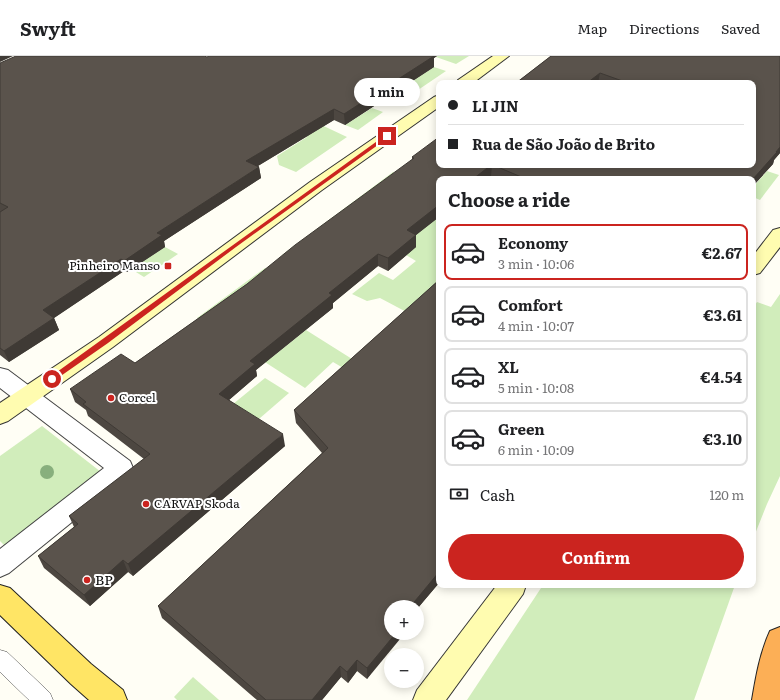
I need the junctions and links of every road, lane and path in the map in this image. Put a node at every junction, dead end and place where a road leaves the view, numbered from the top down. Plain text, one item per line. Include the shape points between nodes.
1 (502, 56) edge
2 (467, 80) edge
3 (436, 102) edge
4 (780, 234) edge
5 (756, 265) edge
6 (0, 376) edge
7 (27, 396) junction
8 (0, 415) edge
9 (0, 565) edge
10 (511, 588) edge
11 (0, 597) edge
12 (780, 640) edge
13 (0, 659) edge
14 (43, 700) edge
15 (112, 700) edge
16 (428, 700) edge
17 (767, 700) edge

1 - 2 main road
3 - 7 main road via 316,186 106,342
4 - 5 main road
6 - 7 street
7 - 8 main road
7 - 9 street via 121,468
10 - 16 main road
11 - 15 main road
12 - 17 highway via 774,658
13 - 14 lane

